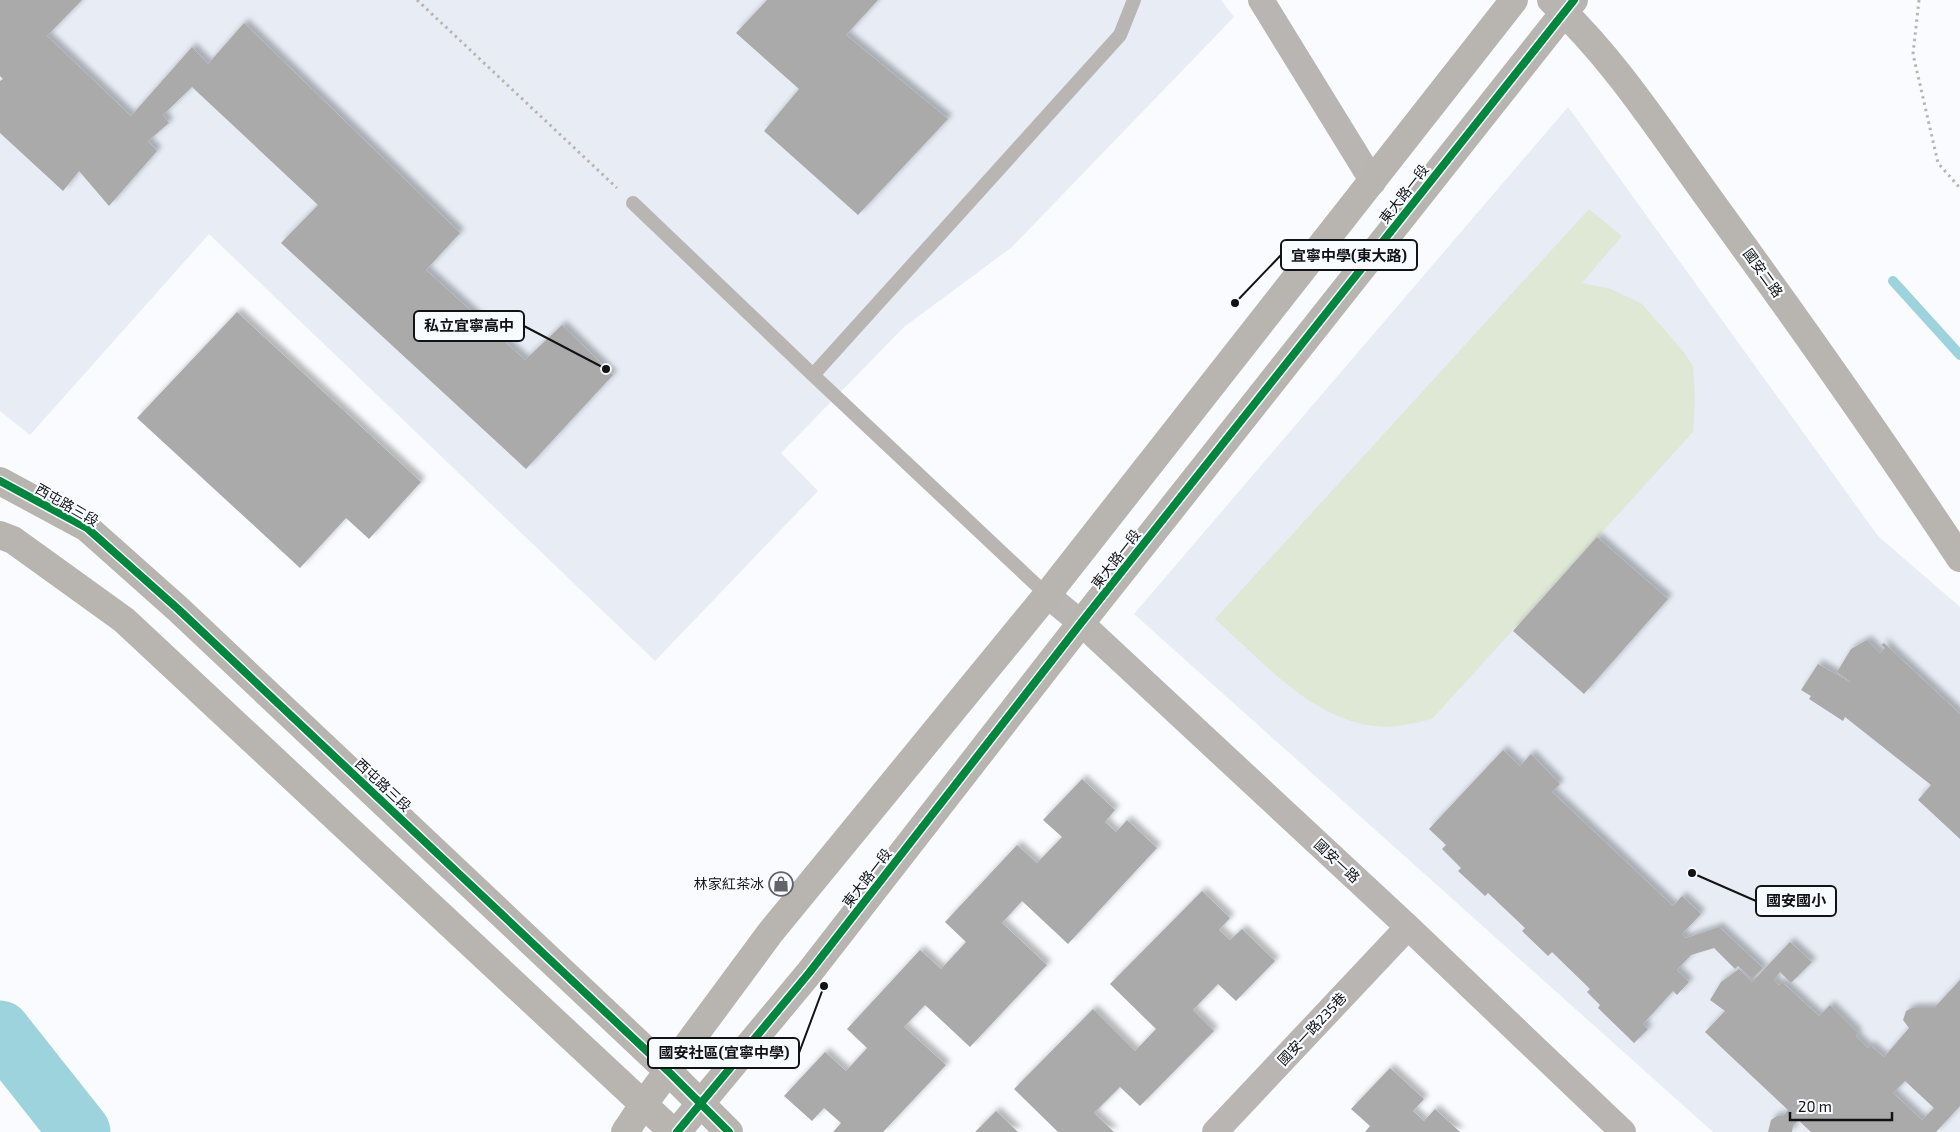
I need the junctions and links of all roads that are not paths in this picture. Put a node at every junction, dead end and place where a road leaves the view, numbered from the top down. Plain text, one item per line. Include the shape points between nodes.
1 (1134, 0) edge
2 (1261, 0) edge
3 (1514, 0) edge
4 (1563, 4) edge
5 (1373, 182) junction
6 (634, 203) road end
7 (813, 375) junction
8 (0, 481) edge
9 (0, 535) edge
10 (1960, 558) edge
11 (1047, 595) junction
12 (1081, 623) junction
13 (1408, 927) junction
14 (668, 1071) junction
15 (643, 1105) junction
16 (700, 1105) junction
17 (625, 1132) edge
18 (675, 1132) edge
19 (729, 1132) edge
20 (1216, 1132) edge
21 (1623, 1132) edge

1 - 7 lane via 1120,35
2 - 5 street
3 - 5 street
4 - 10 street, 國安二路 via 1606,56 1845,388
4 - 12 street, 東大路一段
5 - 11 street
6 - 7 lane
7 - 11 lane
8 - 14 street, 西屯路三段 via 87,528 185,615
9 - 15 street via 14,540 124,620
11 - 12 street, 國安一路
11 - 14 street via 770,933
12 - 13 street, 國安一路
12 - 16 street, 東大路一段 via 809,973
13 - 20 street, 國安一路235巷
13 - 21 street, 國安一路
14 - 15 street
14 - 16 street, 西屯路三段
15 - 17 street
15 - 18 street
16 - 18 street, 東大路一段
16 - 19 street, 西屯路三段

